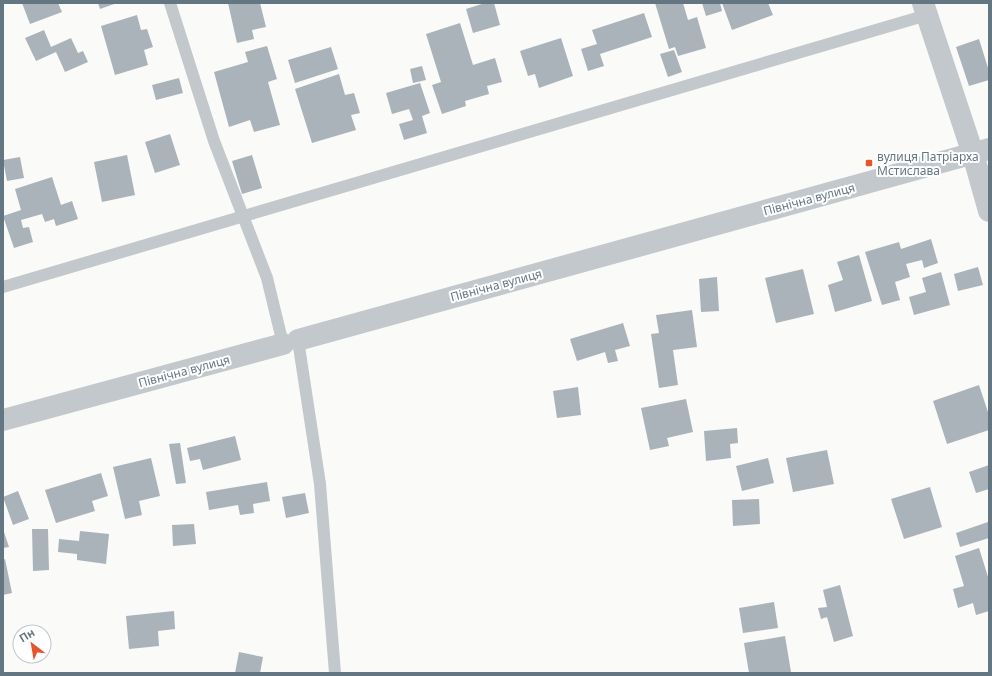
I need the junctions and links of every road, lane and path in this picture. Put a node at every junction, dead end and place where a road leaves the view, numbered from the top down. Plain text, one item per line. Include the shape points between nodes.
1 (170, 3) edge
2 (925, 9) edge
3 (981, 152) edge
4 (989, 211) edge
5 (243, 216) junction
6 (3, 287) edge
7 (290, 342) junction
8 (3, 420) edge
9 (335, 673) edge

1 - 5 lane via 214,141
2 - 3 street
2 - 5 lane
3 - 4 street
3 - 7 street, Північна вулиця
5 - 6 lane
5 - 7 lane
7 - 8 street, Північна вулиця
7 - 9 lane via 320,484

